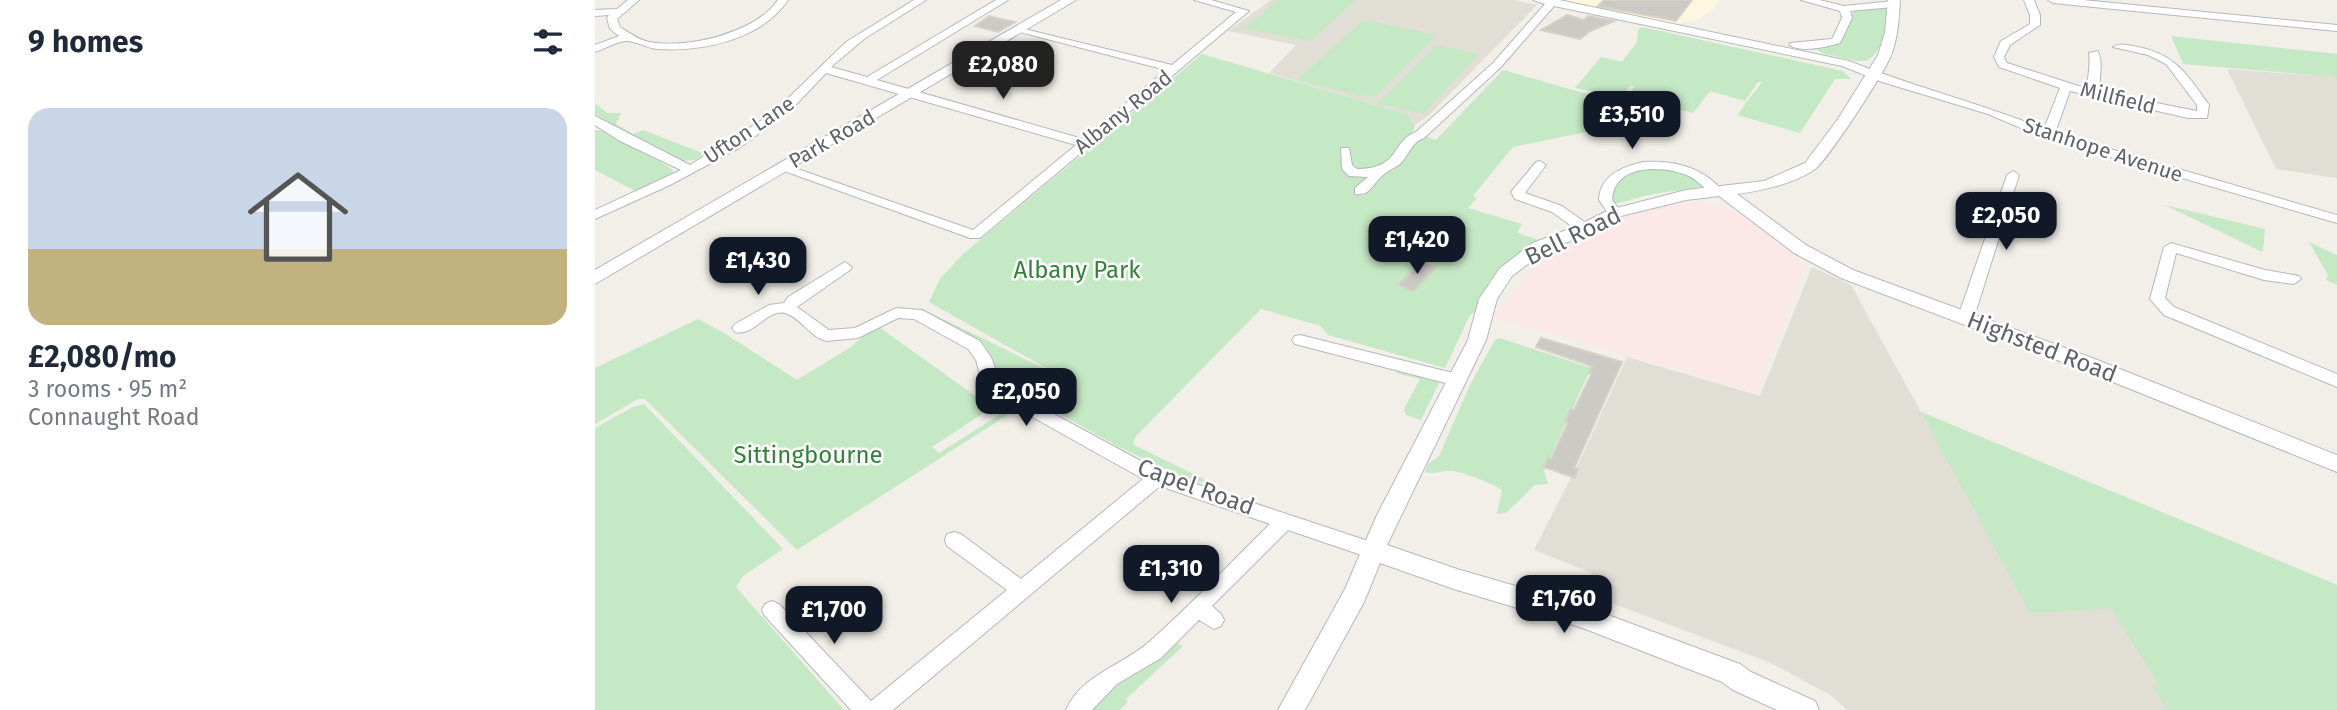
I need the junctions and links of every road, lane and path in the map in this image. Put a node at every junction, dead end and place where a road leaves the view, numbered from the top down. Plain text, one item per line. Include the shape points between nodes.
1 (634, 0) edge
2 (783, 0) edge
3 (921, 0) edge
4 (1003, 0) edge
5 (1070, 0) edge
6 (1538, 0) edge
7 (1806, 0) edge
8 (2029, 0) edge
9 (2053, 0) edge
10 (1207, 1) edge
11 (1553, 1) edge
12 (1894, 2) edge
13 (2154, 5) edge
14 (1844, 9) junction
15 (618, 12) junction
16 (595, 13) edge
17 (2337, 28) edge
18 (1020, 29) junction
19 (1719, 30) dead end
20 (626, 37) junction
21 (2118, 47) dead end
22 (595, 49) edge
23 (2080, 54) dead end
24 (826, 69) junction
25 (1175, 69) junction
26 (1871, 74) junction
27 (870, 80) junction
28 (2067, 85) junction
29 (912, 92) junction
30 (2094, 92) junction
31 (597, 124) edge
32 (2048, 135) junction
33 (1084, 143) junction
34 (1345, 151) dead end
35 (1540, 165) dead end
36 (782, 168) junction
37 (689, 169) junction
38 (1377, 173) junction
39 (2013, 176) dead end
40 (1755, 187) junction
41 (1360, 191) dead end
42 (1719, 191) junction
43 (1615, 213) junction
44 (1756, 214) junction
45 (595, 215) edge
46 (2337, 219) edge
47 (1585, 229) junction
48 (845, 267) dead end
49 (595, 278) edge
50 (2294, 279) dead end
51 (789, 309) junction
52 (1966, 317) junction
53 (740, 328) dead end
54 (1300, 340) dead end
55 (1457, 380) junction
56 (2337, 382) edge
57 (2337, 462) edge
58 (1157, 478) junction
59 (1286, 520) junction
60 (954, 540) dead end
61 (1373, 551) junction
62 (1020, 589) junction
63 (772, 610) dead end
64 (865, 710) edge
65 (877, 710) edge
66 (1077, 710) edge
67 (1291, 710) edge
68 (1806, 710) edge

1 - 15 street
2 - 20 street via 765,21 713,40 660,46
3 - 24 street, Ufton Lane via 859,39
4 - 27 street
5 - 18 street, Park Road
6 - 11 street, Stanhope Avenue
7 - 14 street
8 - 28 street, Millfield via 2035,25 2005,43 2000,62
9 - 13 street
10 - 25 street, Albany Road via 1244,11
11 - 26 street, Stanhope Avenue via 1845,63
11 - 38 street via 1497,65 1414,137 1402,156
12 - 14 street
12 - 26 street, Bell Road via 1885,55
13 - 17 street
14 - 19 street via 1847,18 1836,41 1822,45 1783,44
15 - 16 street
15 - 20 street via 612,24
18 - 25 street
18 - 29 street, Park Road
20 - 22 street
21 - 30 street, Millfield via 2166,57 2203,105 2203,115 2179,114
23 - 30 street via 2093,55 2097,72
24 - 27 street
24 - 37 street, Ufton Lane via 770,121
25 - 33 street, Albany Road
26 - 32 street, Stanhope Avenue via 1966,103
26 - 40 street, Bell Road via 1844,121 1809,166
27 - 29 street
28 - 30 street, Millfield
28 - 32 street
29 - 33 street
29 - 36 street, Park Road
31 - 37 street
32 - 46 street, Stanhope Avenue
33 - 36 street, Albany Road via 975,235
34 - 38 street via 1346,166 1354,173
35 - 47 street via 1518,192 1520,196 1557,209
36 - 49 street, Park Road
37 - 45 street, Ufton Lane
38 - 41 street
39 - 52 street
40 - 42 street, Bell Road
40 - 44 street
42 - 43 street, Bell Road
42 - 43 street via 1689,171 1639,167 1622,172 1611,182 1605,201
42 - 44 street, Highsted Road
43 - 47 street, Bell Road
44 - 52 street, Highsted Road via 1800,249 1834,268
47 - 55 street, Bell Road via 1539,247 1506,272 1488,299 1477,340
48 - 51 street via 801,295
50 - 56 street via 2264,275 2171,247 2157,299 2169,311
51 - 53 street via 774,309
51 - 58 street, Capel Road via 827,336 843,337 896,313 917,314 974,345 989,378 1013,404 1033,410
52 - 57 street, Highsted Road
54 - 55 street
55 - 61 street, Bell Road
58 - 59 street, Capel Road
58 - 62 street
59 - 61 street, Capel Road
59 - 66 street via 1206,613 1111,677
60 - 62 street
61 - 67 street, Bell Road via 1355,594
61 - 68 street via 1581,616 1731,673
62 - 65 street
63 - 64 street

